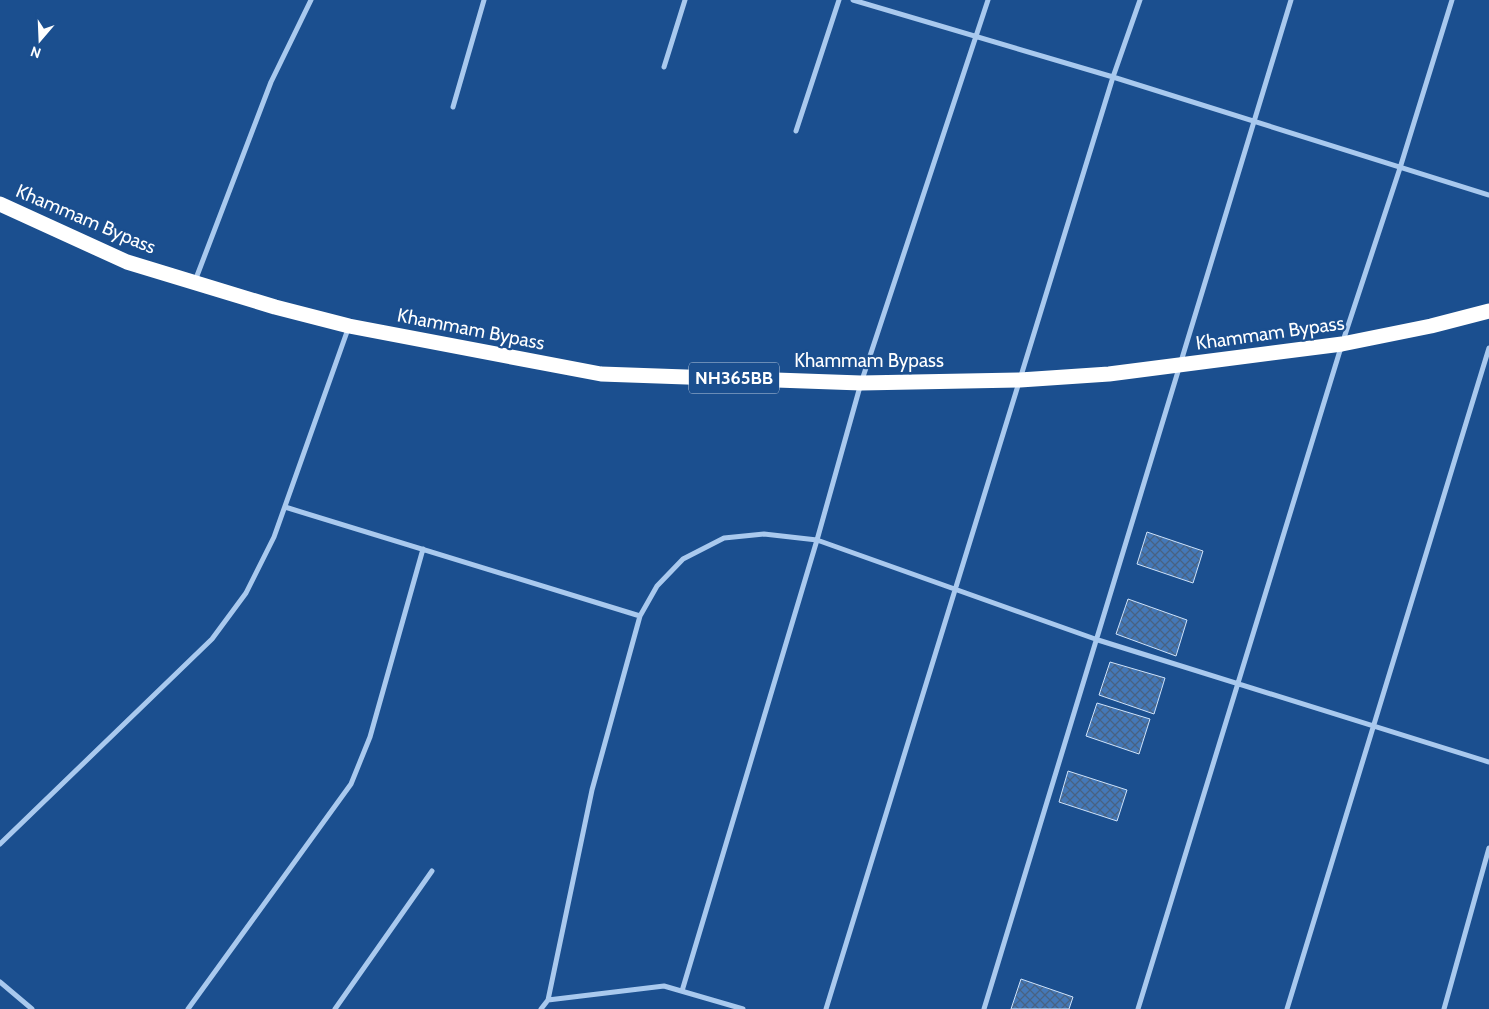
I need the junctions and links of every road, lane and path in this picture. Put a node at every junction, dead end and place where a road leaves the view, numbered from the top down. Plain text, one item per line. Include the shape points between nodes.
1 (311, 0) edge
2 (484, 0) edge
3 (685, 0) edge
4 (839, 0) edge
5 (853, 0) edge
6 (988, 0) edge
7 (1140, 0) edge
8 (1291, 0) edge
9 (1452, 0) edge
10 (976, 36) junction
11 (664, 67) dead end
12 (1113, 77) junction
13 (454, 107) dead end
14 (1255, 123) junction
15 (796, 131) dead end
16 (1400, 168) junction
17 (1489, 194) edge
18 (0, 204) edge
19 (194, 282) junction
20 (1489, 311) edge
21 (349, 326) junction
22 (1342, 344) junction
23 (1489, 348) edge
24 (1181, 365) junction
25 (1020, 380) junction
26 (861, 382) junction
27 (285, 507) junction
28 (817, 540) junction
29 (423, 549) junction
30 (956, 590) junction
31 (640, 616) junction
32 (1098, 640) junction
33 (1239, 682) junction
34 (1373, 727) junction
35 (1489, 762) edge
36 (0, 844) edge
37 (1489, 848) edge
38 (432, 871) dead end
39 (0, 982) edge
40 (682, 991) junction
41 (548, 1000) junction
42 (32, 1009) edge
43 (188, 1009) edge
44 (335, 1009) edge
45 (541, 1009) edge
46 (743, 1009) edge
47 (826, 1009) edge
48 (984, 1009) edge
49 (1138, 1009) edge
50 (1287, 1009) edge
51 (1444, 1009) edge

1 - 19 street via 271,82
2 - 13 street
3 - 11 street
4 - 15 street
5 - 10 street
6 - 10 street
7 - 12 street
8 - 14 street
9 - 16 street
10 - 12 street
10 - 26 street
12 - 14 street
12 - 25 street
14 - 16 street
14 - 24 street
16 - 17 street
16 - 22 street
18 - 19 highway, Khammam Bypass / NH365BB via 127,262
19 - 21 highway, Khammam Bypass / NH365BB
20 - 22 highway, Khammam Bypass / NH365BB
21 - 26 highway, Khammam Bypass / NH365BB via 601,374
21 - 27 street
22 - 24 highway, Khammam Bypass / NH365BB
22 - 33 street
23 - 34 street
24 - 25 highway, Khammam Bypass / NH365BB
24 - 32 street
25 - 26 highway, Khammam Bypass / NH365BB
25 - 30 street
26 - 28 street
27 - 29 street
27 - 36 street via 246,593 212,639
28 - 30 street
28 - 31 street via 764,534 724,538 683,559 657,586
28 - 40 street
29 - 31 street
29 - 43 street via 370,737 351,784
30 - 32 street
30 - 47 street
31 - 41 street via 592,790
32 - 33 street
32 - 48 street
33 - 34 street
33 - 49 street
34 - 35 street
34 - 50 street
37 - 51 street
38 - 44 street
39 - 42 street
40 - 41 street via 664,986
40 - 46 street
41 - 45 street

